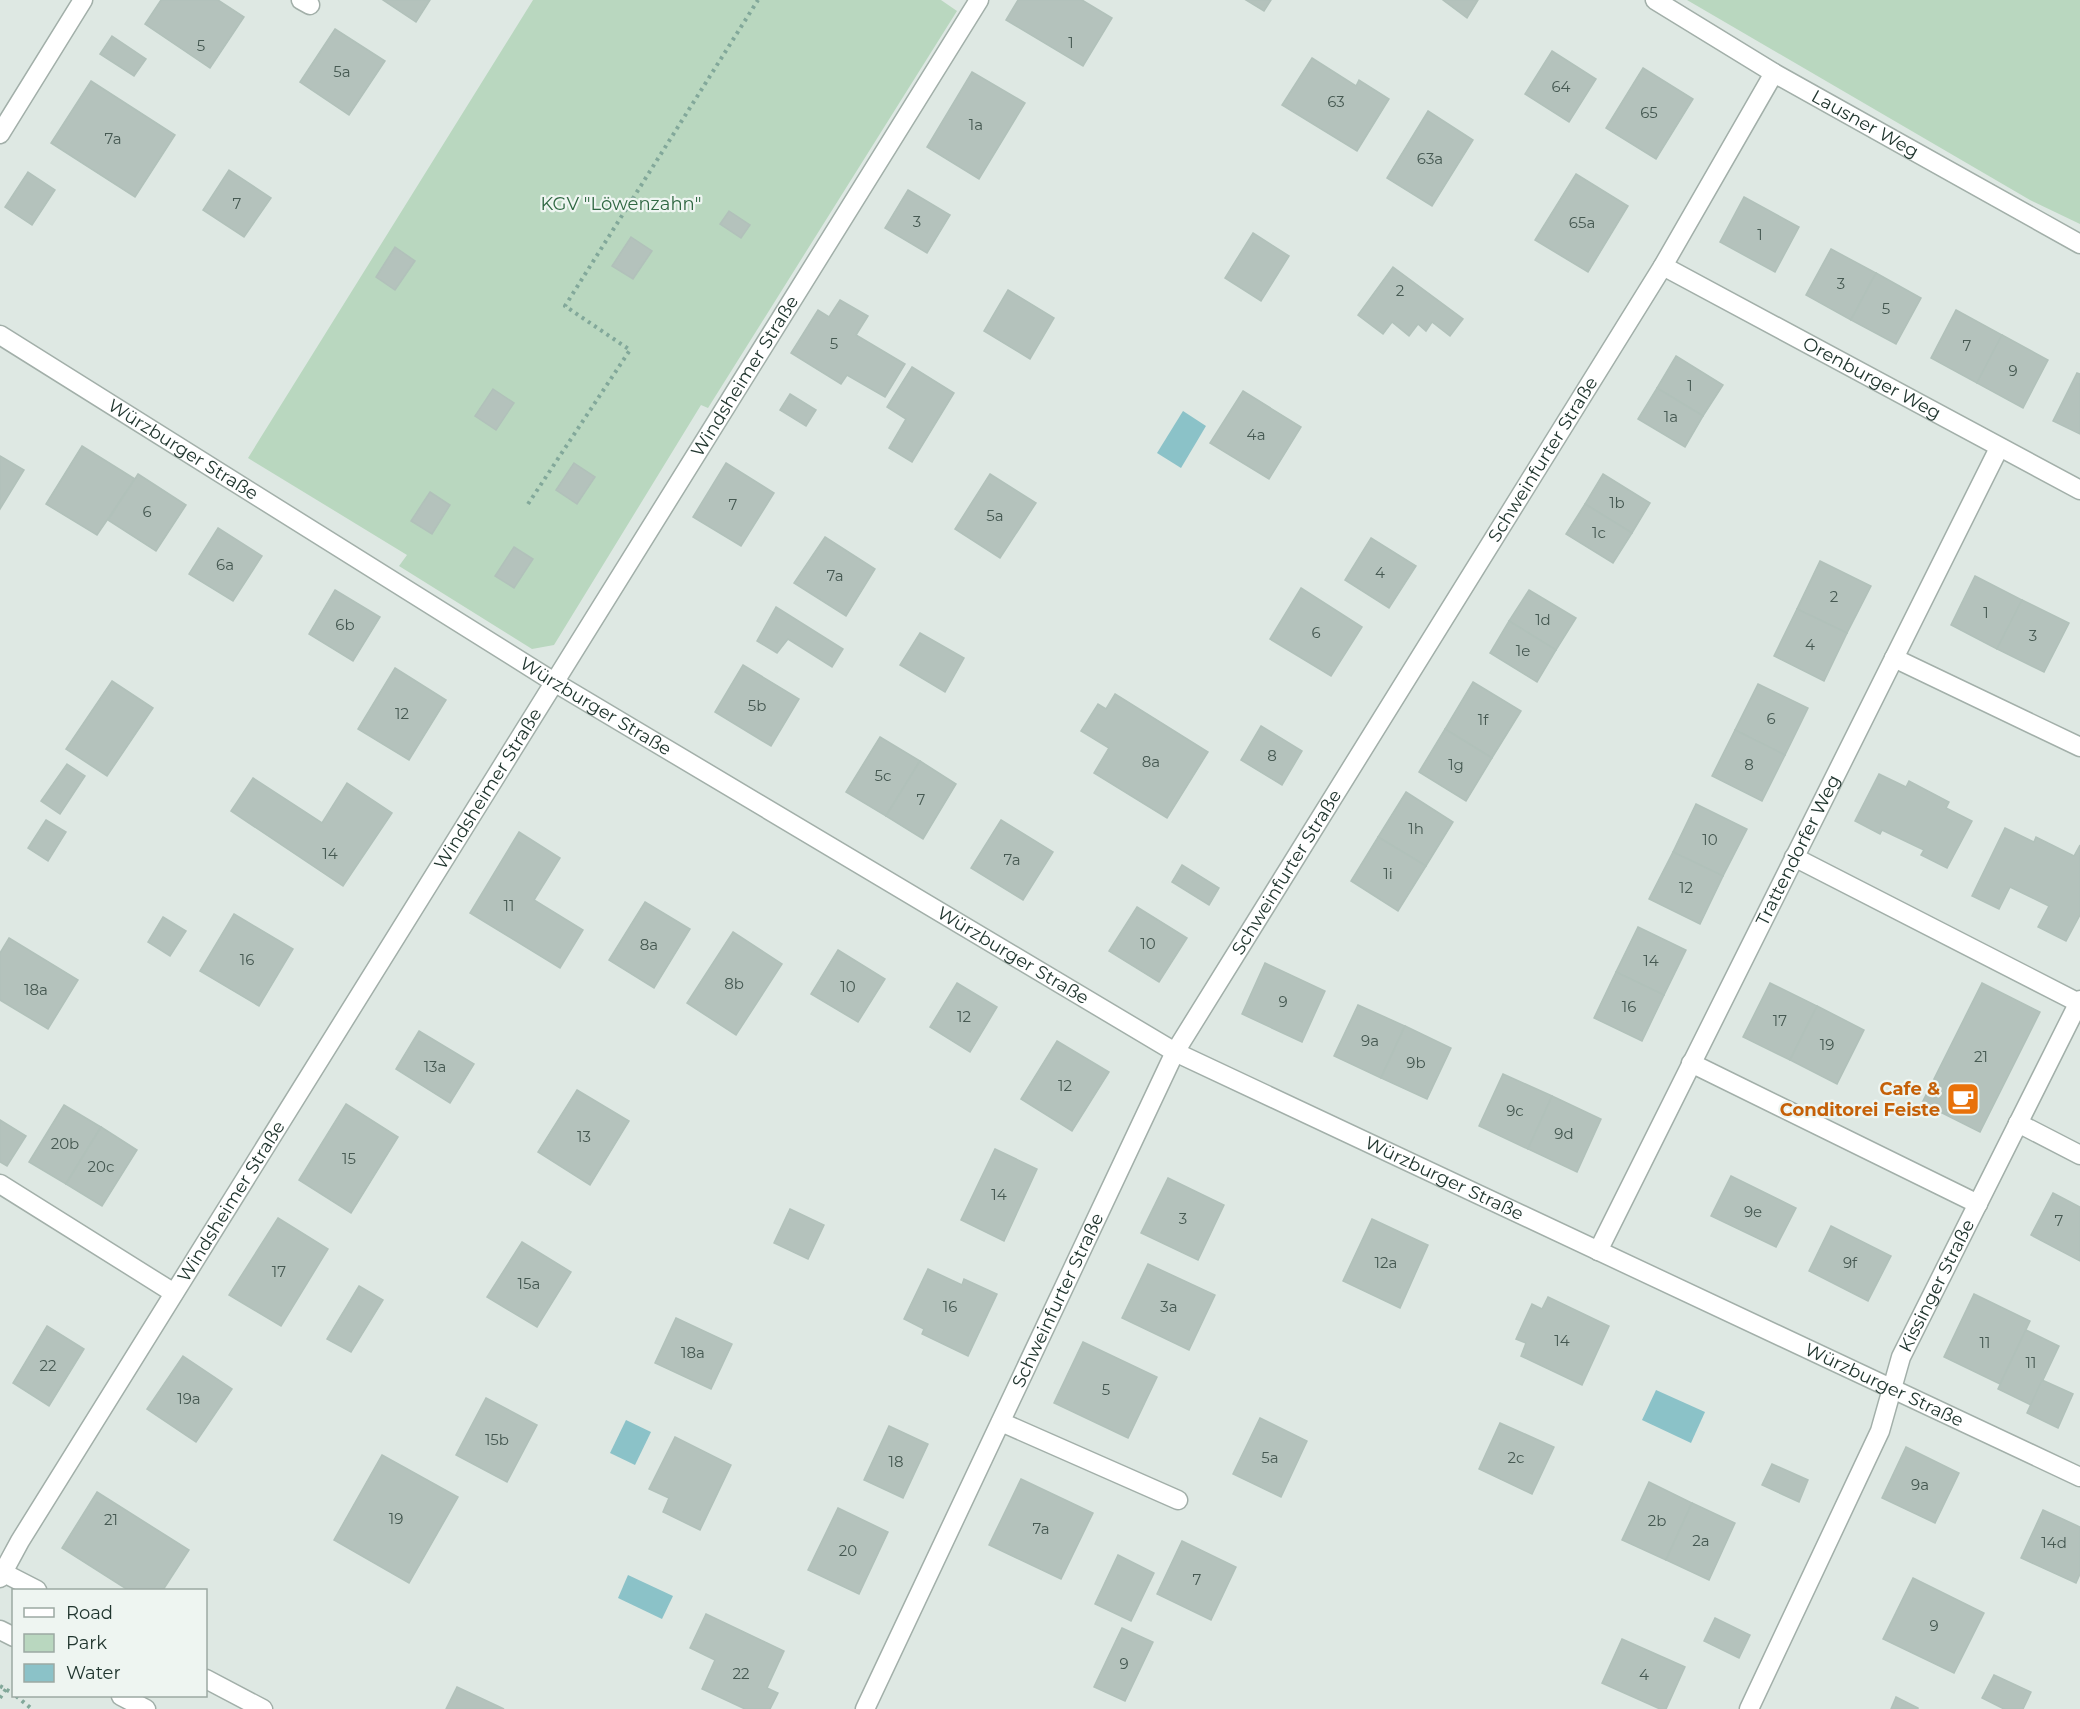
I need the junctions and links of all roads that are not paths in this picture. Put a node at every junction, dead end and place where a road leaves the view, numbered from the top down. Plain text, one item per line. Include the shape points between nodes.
1 (82, 0) edge
2 (979, 0) edge
3 (1655, 0) edge
4 (1774, 73) junction
5 (0, 134) edge
6 (2080, 244) edge
7 (1663, 266) junction
8 (0, 335) edge
9 (1999, 448) junction
10 (2080, 490) edge
11 (1894, 658) junction
12 (554, 682) junction
13 (2080, 747) edge
14 (1794, 857) junction
15 (2079, 1001) edge
16 (1175, 1052) junction
17 (1691, 1063) junction
18 (2018, 1123) junction
19 (2080, 1155) edge
20 (0, 1184) edge
21 (1978, 1204) junction
22 (1598, 1251) junction
23 (174, 1293) junction
24 (1892, 1388) junction
25 (1001, 1422) junction
26 (2080, 1478) edge
27 (1178, 1500) dead end
28 (1, 1574) edge
29 (35, 1589) edge
30 (207, 1680) edge
31 (125, 1697) edge
32 (146, 1709) edge
33 (263, 1709) edge
34 (865, 1709) edge
35 (1749, 1709) edge

1 - 5 street
2 - 12 street, Windsheimer Straße
3 - 4 street, Lausner Weg
4 - 6 street, Lausner Weg
4 - 7 street, Schweinfurter Straße
7 - 9 street, Orenburger Weg
7 - 16 street, Schweinfurter Straße
8 - 12 street, Würzburger Straße
9 - 10 street, Orenburger Weg
9 - 11 street, Trattendorfer Weg
11 - 13 street
11 - 14 street, Trattendorfer Weg
12 - 16 street, Würzburger Straße
12 - 23 street, Windsheimer Straße
14 - 15 street
14 - 17 street, Trattendorfer Weg
15 - 18 street, Kissinger Straße
16 - 22 street, Würzburger Straße
16 - 25 street, Schweinfurter Straße
17 - 21 street
17 - 22 street, Trattendorfer Weg
18 - 19 street
18 - 21 street, Kissinger Straße
20 - 23 street
21 - 24 street, Kissinger Straße via 1901,1357
22 - 24 street, Würzburger Straße
23 - 28 street, Windsheimer Straße
24 - 26 street, Würzburger Straße
24 - 35 street, Kissinger Straße via 1881,1431
25 - 27 street
25 - 34 street, Schweinfurter Straße
28 - 29 street
30 - 33 street
31 - 32 street

